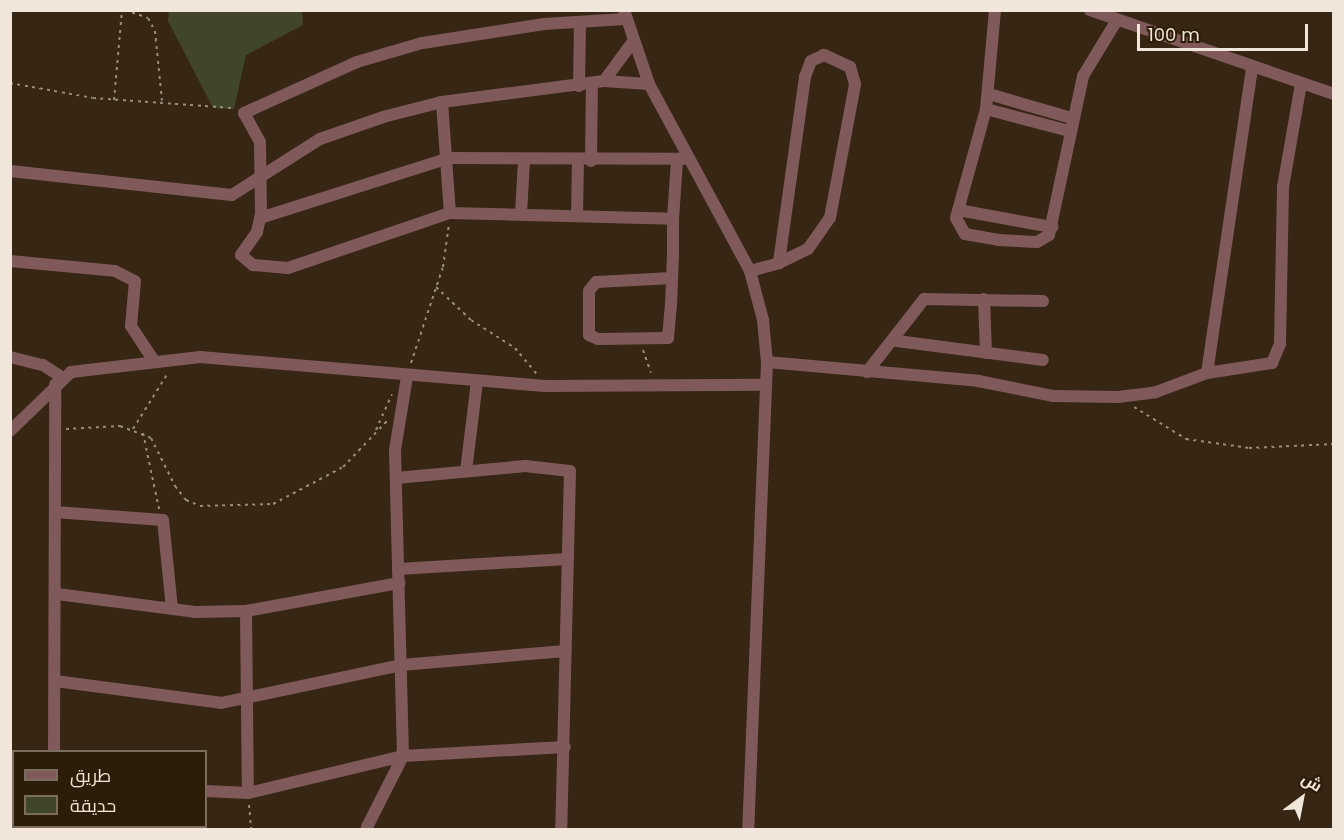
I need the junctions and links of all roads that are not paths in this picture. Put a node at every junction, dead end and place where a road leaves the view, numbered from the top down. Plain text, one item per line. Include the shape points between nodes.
1 (995, 10) edge
2 (1090, 10) edge
3 (624, 15) edge
4 (1117, 20) junction
5 (580, 22) junction
6 (632, 43) junction
7 (1252, 67) junction
8 (598, 82) junction
9 (649, 84) junction
10 (1301, 84) junction
11 (579, 86) junction
12 (988, 94) junction
13 (1334, 94) edge
14 (442, 102) junction
15 (986, 109) junction
16 (1071, 118) junction
17 (1069, 131) junction
18 (449, 158) junction
19 (682, 159) junction
20 (524, 160) junction
21 (585, 160) junction
22 (10, 171) edge
23 (260, 180) junction
24 (958, 210) junction
25 (450, 213) junction
26 (520, 214) junction
27 (577, 216) junction
28 (260, 218) junction
29 (673, 219) junction
30 (1052, 226) junction
31 (10, 261) edge
32 (779, 263) junction
33 (750, 271) junction
34 (672, 278) junction
35 (984, 298) junction
36 (1042, 301) dead end
37 (897, 341) junction
38 (986, 352) junction
39 (10, 357) edge
40 (1043, 360) dead end
41 (154, 361) junction
42 (767, 362) junction
43 (867, 372) junction
44 (1207, 373) junction
45 (59, 381) junction
46 (406, 381) junction
47 (477, 382) junction
48 (766, 385) junction
49 (10, 431) edge
50 (466, 471) junction
51 (396, 478) junction
52 (55, 512) junction
53 (568, 559) junction
54 (398, 569) junction
55 (399, 583) junction
56 (57, 594) junction
57 (172, 609) junction
58 (246, 611) junction
59 (565, 651) junction
60 (401, 665) junction
61 (56, 681) junction
62 (246, 702) junction
63 (565, 747) junction
64 (54, 750) edge
65 (403, 756) junction
66 (207, 791) edge
67 (248, 793) junction
68 (367, 827) dead end
69 (561, 830) edge
70 (748, 830) edge

1 - 12 street
2 - 4 street
3 - 5 street
3 - 6 street
4 - 7 street
4 - 16 street via 1083,76
5 - 11 street
5 - 23 street via 422,43 357,62 244,113 260,142
6 - 8 street
6 - 9 street
7 - 10 street
7 - 44 street
8 - 9 street
8 - 11 street
8 - 21 street
9 - 19 street
10 - 13 street
10 - 44 street via 1282,187 1278,357 1269,364
11 - 14 street
12 - 15 street
12 - 16 street
14 - 18 street
14 - 23 street via 320,139
15 - 17 street
15 - 24 street
16 - 17 street
17 - 30 street
18 - 20 street
18 - 25 street
18 - 28 street
19 - 21 street
19 - 29 street
19 - 33 street
20 - 21 street
20 - 26 street
21 - 27 street
22 - 23 street via 217,196 244,191
23 - 28 street
24 - 30 street
24 - 30 street via 957,227 965,234 998,240 1037,242
25 - 26 street
25 - 28 street via 312,261 276,268 252,265 241,255
26 - 27 street
27 - 29 street
29 - 34 street
31 - 41 street via 85,266 135,281 131,326
32 - 32 street via 808,249 830,218 855,84 850,67 824,55 812,61 806,76
32 - 33 street
33 - 42 street
34 - 34 street via 602,280 592,285 589,335 632,341 668,338
35 - 36 street
35 - 37 street via 917,302
35 - 38 street
37 - 38 street
37 - 43 street
38 - 40 street
39 - 45 street via 43,365
41 - 45 street via 87,367
41 - 46 street via 228,356 284,367
42 - 43 street
42 - 48 street
43 - 44 street via 978,381 1053,396 1118,397 1156,392
45 - 49 street
45 - 52 street
46 - 47 street
46 - 51 street via 399,409
47 - 48 street via 545,386
47 - 50 street
48 - 70 street
50 - 51 street
50 - 53 street via 548,466 570,471
51 - 54 street
52 - 56 street
52 - 57 street via 163,520
53 - 54 street
53 - 59 street
54 - 55 street
55 - 58 street
55 - 60 street
56 - 57 street
56 - 61 street
57 - 58 street
58 - 62 street
59 - 60 street
59 - 63 street
60 - 62 street
60 - 65 street
61 - 62 street via 188,700
61 - 64 street
62 - 67 street
63 - 65 street
63 - 69 street
65 - 67 street
65 - 68 street
66 - 67 street

